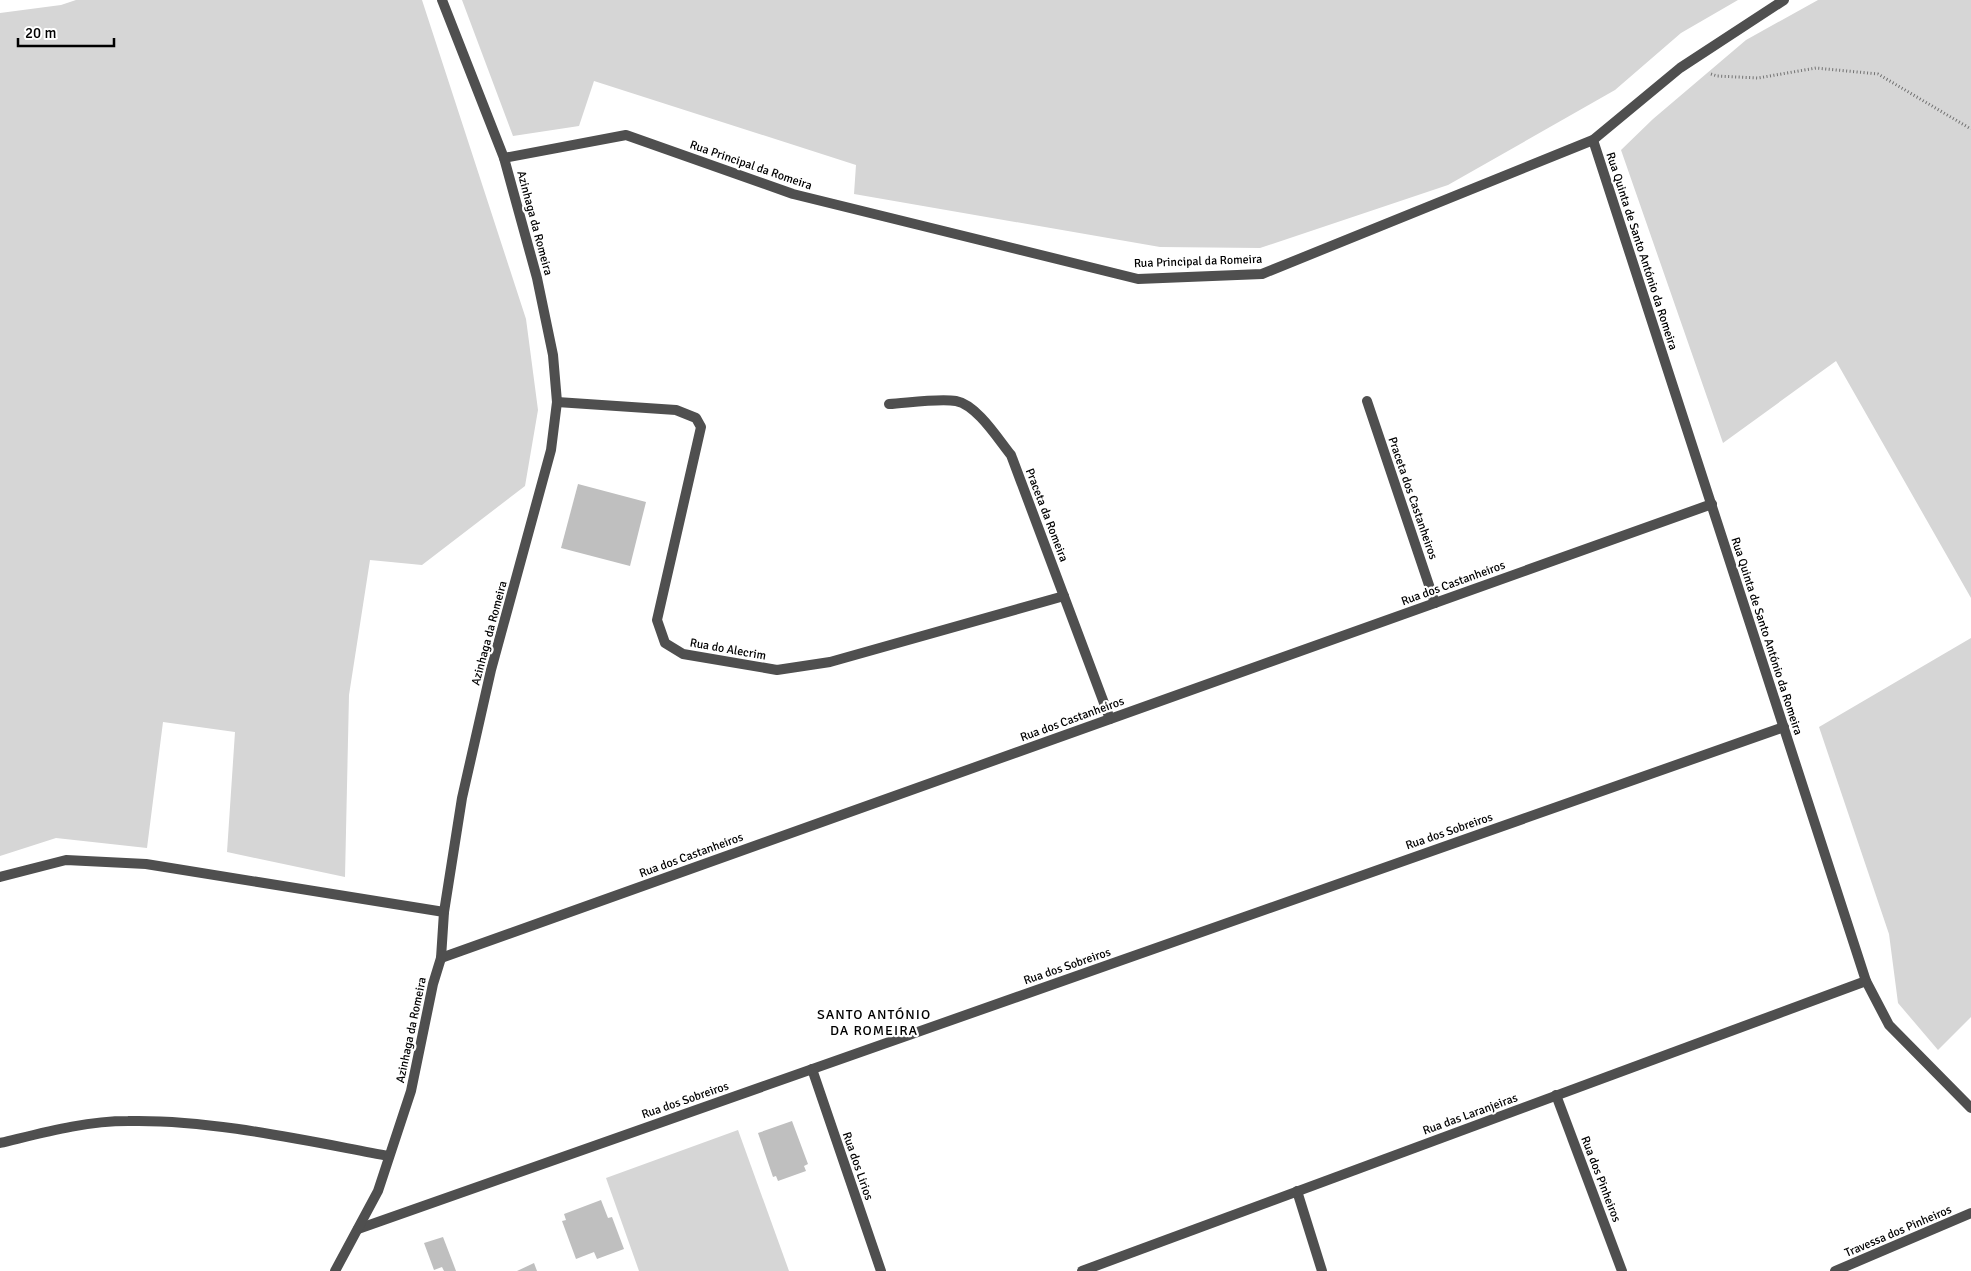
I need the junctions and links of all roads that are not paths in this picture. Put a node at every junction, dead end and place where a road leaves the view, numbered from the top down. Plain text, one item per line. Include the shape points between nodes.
1 (442, 0) edge
2 (1784, 0) edge
3 (1593, 140) junction
4 (504, 158) junction
5 (556, 402) junction
6 (1368, 402) dead end
7 (889, 404) dead end
8 (1712, 504) junction
9 (1064, 596) junction
10 (1435, 603) junction
11 (1110, 719) junction
12 (1784, 727) junction
13 (0, 877) edge
14 (444, 912) junction
15 (441, 958) junction
16 (1866, 981) junction
17 (812, 1069) junction
18 (1556, 1095) junction
19 (1971, 1108) edge
20 (0, 1142) edge
21 (389, 1156) junction
22 (1297, 1192) junction
23 (1971, 1213) edge
24 (358, 1228) junction
25 (336, 1271) edge
26 (881, 1271) edge
27 (1082, 1271) edge
28 (1322, 1271) edge
29 (1622, 1271) edge
30 (1835, 1271) edge

1 - 4 street, Azinhaga da Romeira
2 - 3 street, Rua Principal da Romeira via 1686,63
3 - 4 street, Rua Principal da Romeira via 1262,274 1138,279 793,194 626,135
3 - 8 street, Rua Quinta de Santo António da Romeira
4 - 5 street, Azinhaga da Romeira via 537,278 553,355
5 - 9 street, Rua do Alecrim via 676,410 696,418 701,427 658,620 665,643 683,654 777,670 890,646
5 - 14 street, Azinhaga da Romeira via 551,450 491,670 462,798
6 - 10 street, Praceta dos Castanheiros
7 - 9 street, Praceta da Romeira via 956,401 968,406 985,422 1011,455
8 - 10 street, Rua dos Castanheiros
8 - 12 street, Rua Quinta de Santo António da Romeira
9 - 11 street, Praceta da Romeira
10 - 11 street, Rua dos Castanheiros
11 - 15 street, Rua dos Castanheiros
12 - 16 street, Rua Quinta de Santo António da Romeira
12 - 17 street, Rua dos Sobreiros
13 - 14 street via 66,860 146,864
14 - 15 street, Azinhaga da Romeira
15 - 21 street, Azinhaga da Romeira via 432,984 411,1091
16 - 18 street, Rua das Laranjeiras
16 - 19 street, Rua Quinta de Santo António da Romeira via 1889,1025
17 - 24 street, Rua dos Sobreiros
17 - 26 street, Rua dos Lirios
18 - 22 street, Rua das Laranjeiras
18 - 29 street, Rua dos Pinheiros
20 - 21 street via 66,1127 128,1120 274,1135
21 - 24 street, Azinhaga da Romeira via 378,1191
22 - 27 street, Rua das Laranjeiras
22 - 28 street
23 - 30 street, Travessa dos Pinheiros
24 - 25 street, Azinhaga da Romeira

